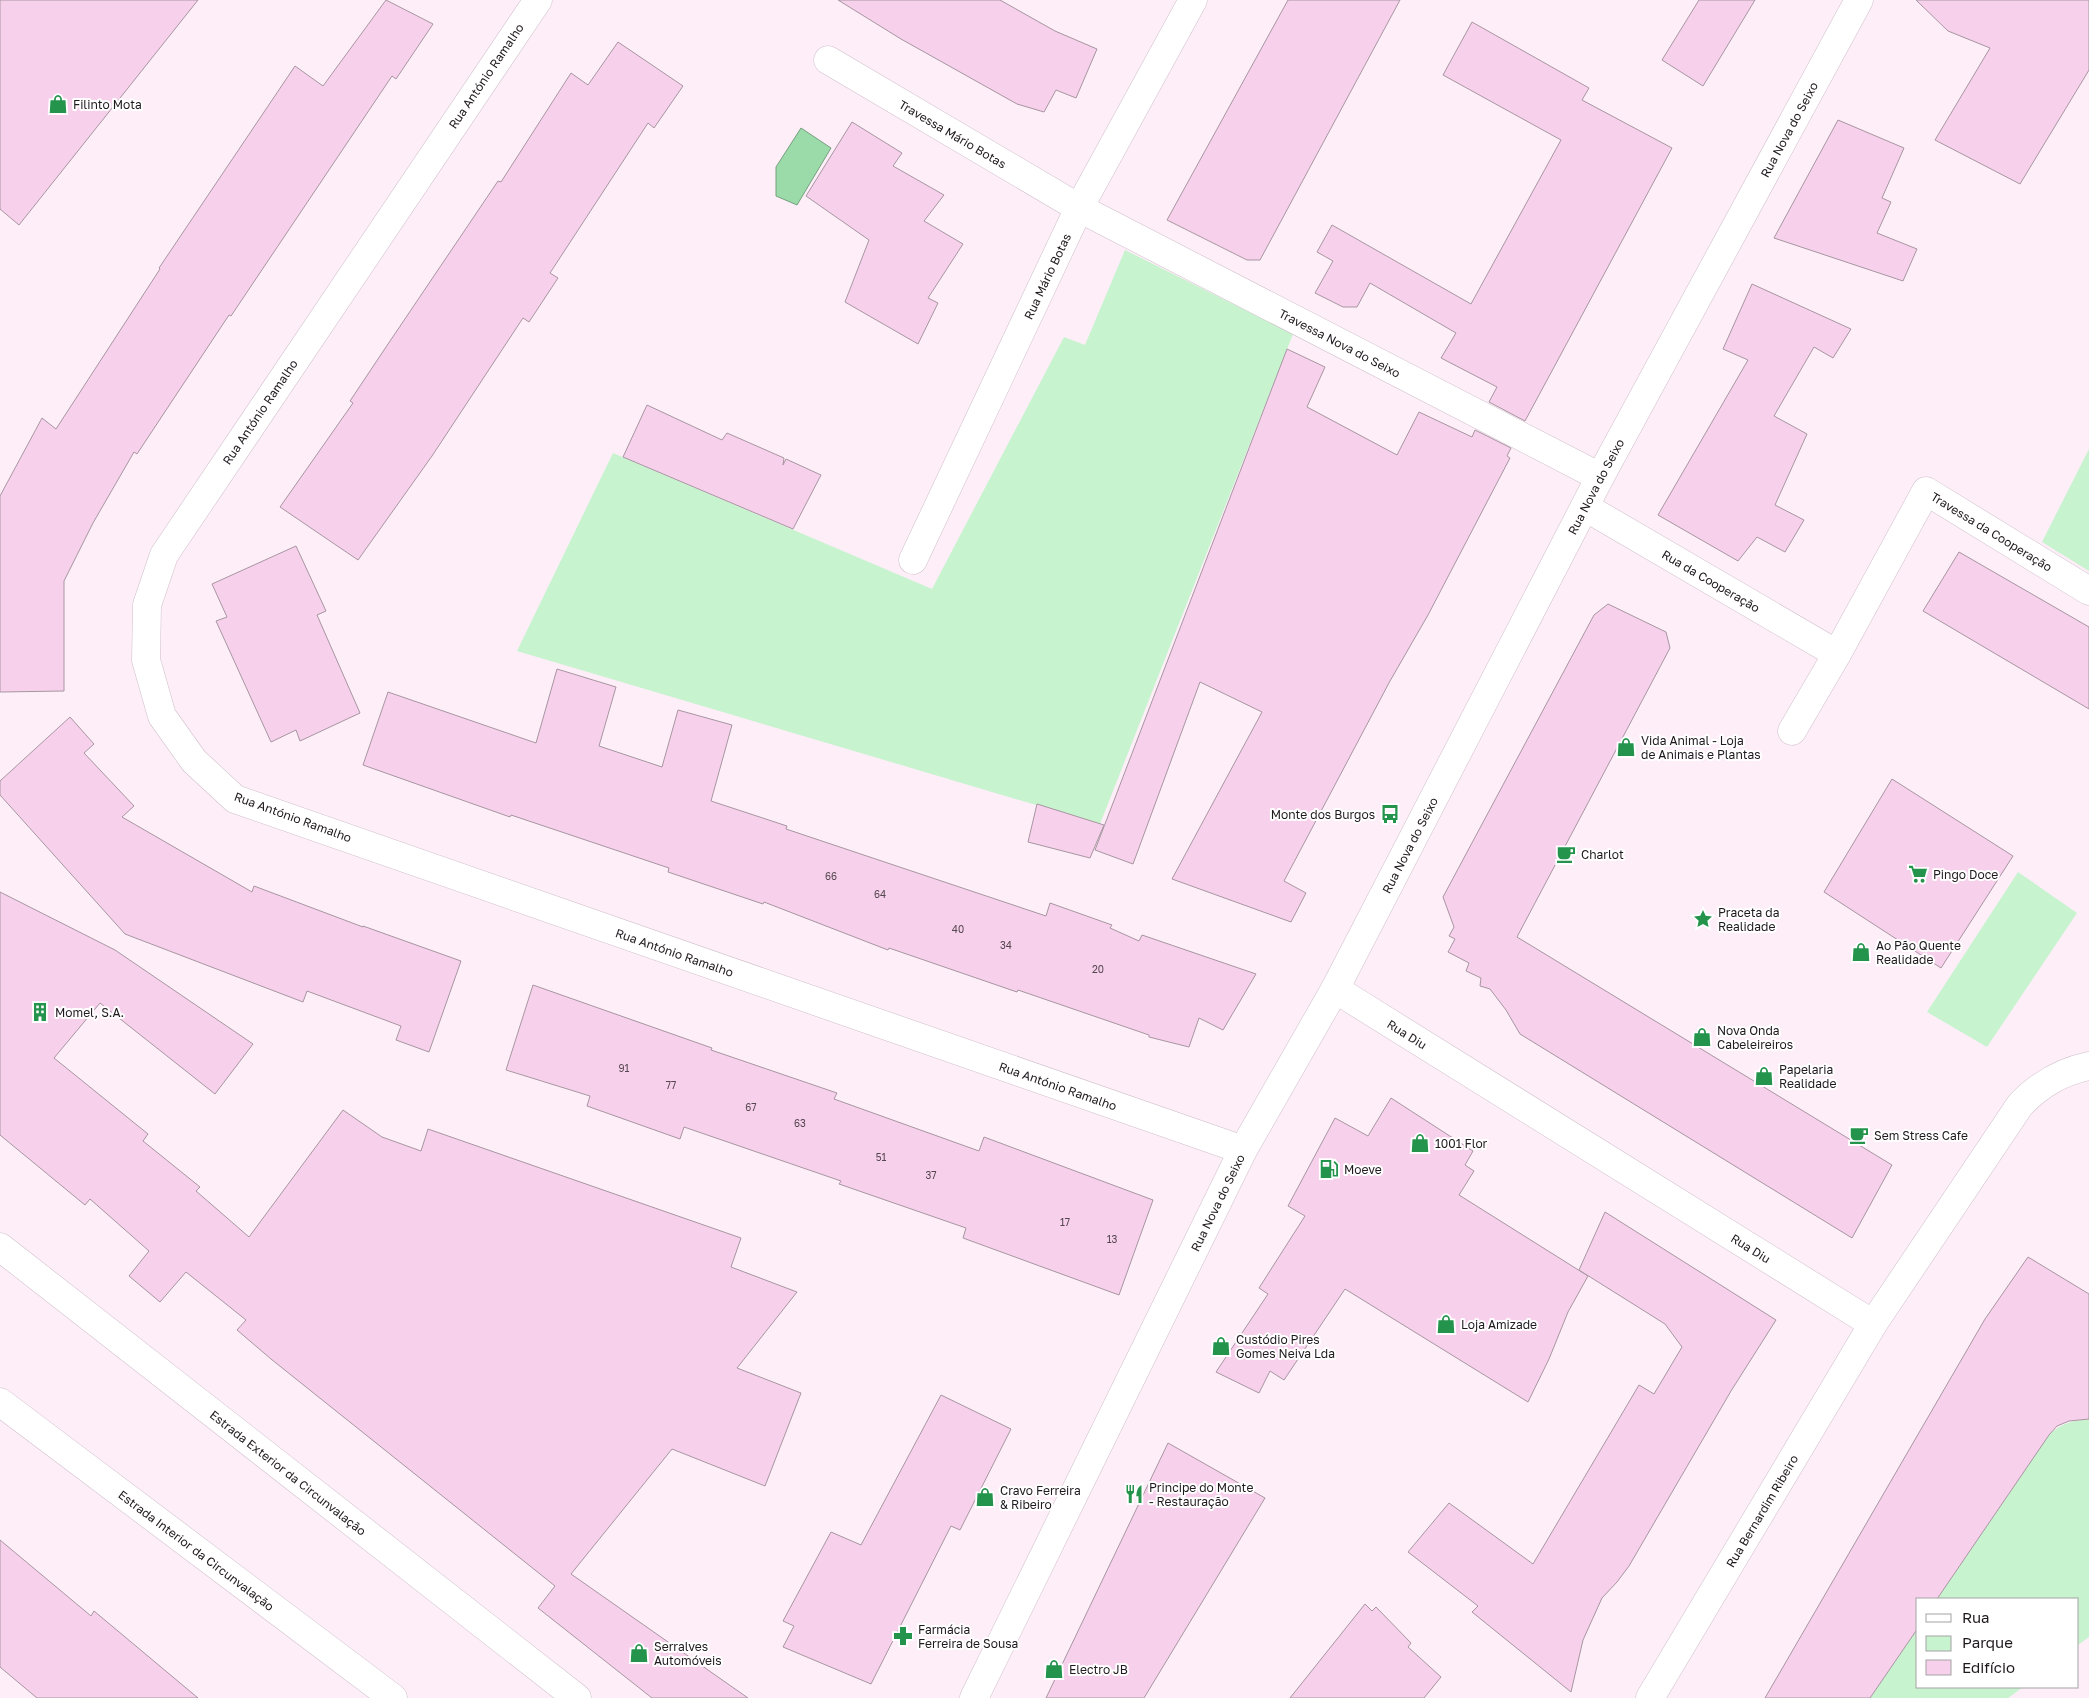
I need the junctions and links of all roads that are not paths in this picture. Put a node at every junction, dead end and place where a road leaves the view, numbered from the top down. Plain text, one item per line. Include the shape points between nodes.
1 (538, 0) edge
2 (1193, 0) edge
3 (1859, 0) edge
4 (828, 60) dead end
5 (1079, 208) junction
6 (1600, 478) junction
7 (1585, 507) junction
8 (913, 560) dead end
9 (2089, 591) edge
10 (1837, 654) junction
11 (1792, 731) dead end
12 (1335, 989) junction
13 (2089, 1066) edge
14 (1244, 1150) junction
15 (0, 1247) edge
16 (1873, 1324) junction
17 (0, 1402) edge
18 (392, 1698) edge
19 (577, 1698) edge
20 (974, 1698) edge
21 (1650, 1698) edge

1 - 14 street, Rua António Ramalho via 164,555 147,605 146,660 162,716 194,761 235,798
2 - 5 street, Rua Mário Botas
3 - 6 street, Rua Nova do Seixo
4 - 5 street, Travessa Mário Botas
5 - 6 street, Travessa Nova do Seixo
5 - 8 street, Rua Mário Botas
6 - 7 street, Rua Nova do Seixo
7 - 10 street, Rua da Cooperação
7 - 12 street, Rua Nova do Seixo
9 - 10 street, Travessa da Cooperação via 1926,491
10 - 11 street
12 - 14 street, Rua Nova do Seixo
12 - 16 street, Rua Diu
13 - 16 street via 2064,1072 2047,1081 2020,1105
14 - 20 street, Rua Nova do Seixo
15 - 19 street, Estrada Exterior da Circunvalação
16 - 21 street, Rua Bernardim Ribeiro
17 - 18 street, Estrada Interior da Circunvalação

